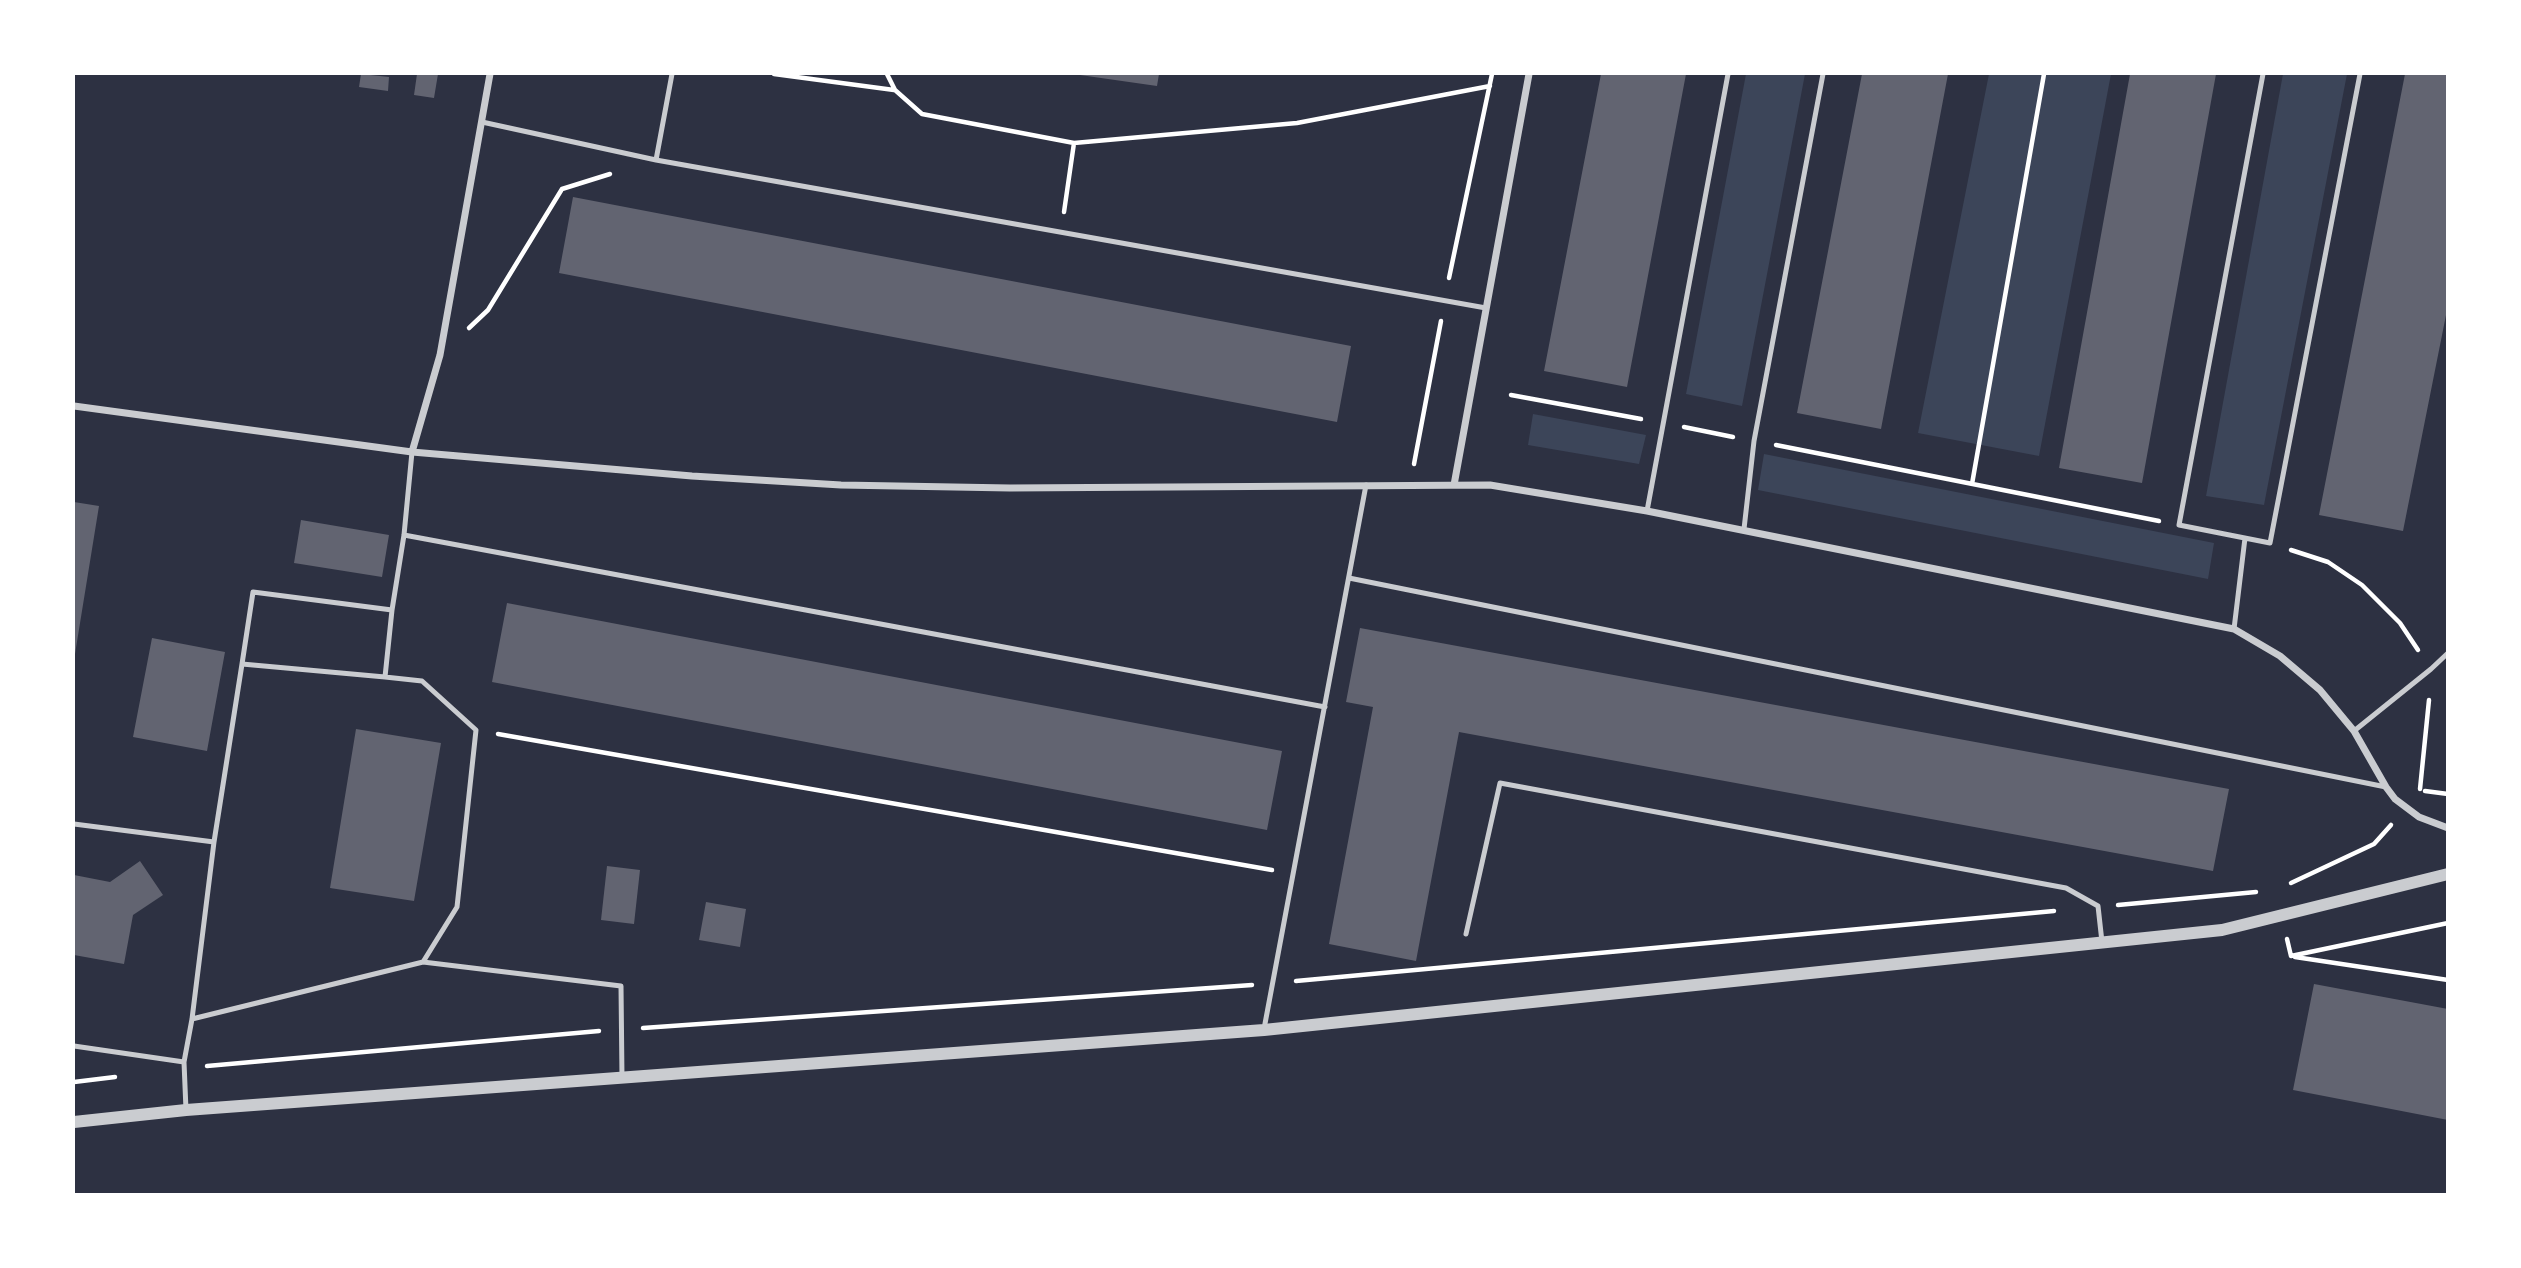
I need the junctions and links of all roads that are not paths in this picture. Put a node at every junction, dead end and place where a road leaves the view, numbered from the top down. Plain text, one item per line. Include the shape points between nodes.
1 (490, 74) edge
2 (672, 74) edge
3 (1529, 74) edge
4 (1728, 74) edge
5 (1823, 74) edge
6 (2263, 74) edge
7 (2360, 74) edge
8 (482, 122) junction
9 (656, 160) junction
10 (1486, 308) junction
11 (74, 406) edge
12 (412, 453) junction
13 (1366, 485) junction
14 (1454, 485) junction
15 (1647, 511) junction
16 (1744, 529) junction
17 (404, 535) junction
18 (2245, 538) junction
19 (1349, 578) junction
20 (392, 610) junction
21 (2234, 629) junction
22 (2448, 653) edge
23 (242, 664) junction
24 (385, 677) junction
25 (1325, 707) junction
26 (2354, 731) junction
27 (2386, 788) junction
28 (74, 824) edge
29 (2448, 828) edge
30 (214, 842) junction
31 (2448, 874) edge
32 (1466, 934) dead end
33 (2102, 942) junction
34 (423, 962) junction
35 (192, 1019) junction
36 (1264, 1030) junction
37 (74, 1045) edge
38 (184, 1062) junction
39 (622, 1078) junction
40 (186, 1110) junction
41 (74, 1122) edge

1 - 8 street
2 - 9 lane
3 - 10 street
4 - 15 lane
5 - 16 lane via 1754,441
6 - 18 lane via 2179,525
7 - 18 lane via 2270,543
8 - 9 lane
8 - 12 street via 440,355
9 - 10 lane
10 - 14 street
11 - 12 street
12 - 13 street via 841,485
12 - 17 lane
13 - 14 street
13 - 19 lane
14 - 15 street via 1490,485
15 - 16 street
16 - 21 street
17 - 20 lane
17 - 25 lane
18 - 21 lane
19 - 25 lane
19 - 27 lane
20 - 23 lane via 253,592
20 - 24 lane
21 - 26 street via 2301,672
22 - 26 lane
23 - 24 lane
23 - 30 lane
24 - 34 lane via 422,681 475,730 457,907
25 - 36 lane
26 - 27 street
27 - 29 street via 2407,809
28 - 30 lane
30 - 35 lane
31 - 33 street via 2222,930
32 - 33 lane via 1500,783 2066,888 2098,906
33 - 36 street
34 - 35 lane
34 - 39 lane via 621,986
35 - 38 lane
36 - 39 street
37 - 38 lane
38 - 40 lane
39 - 40 street
40 - 41 street

